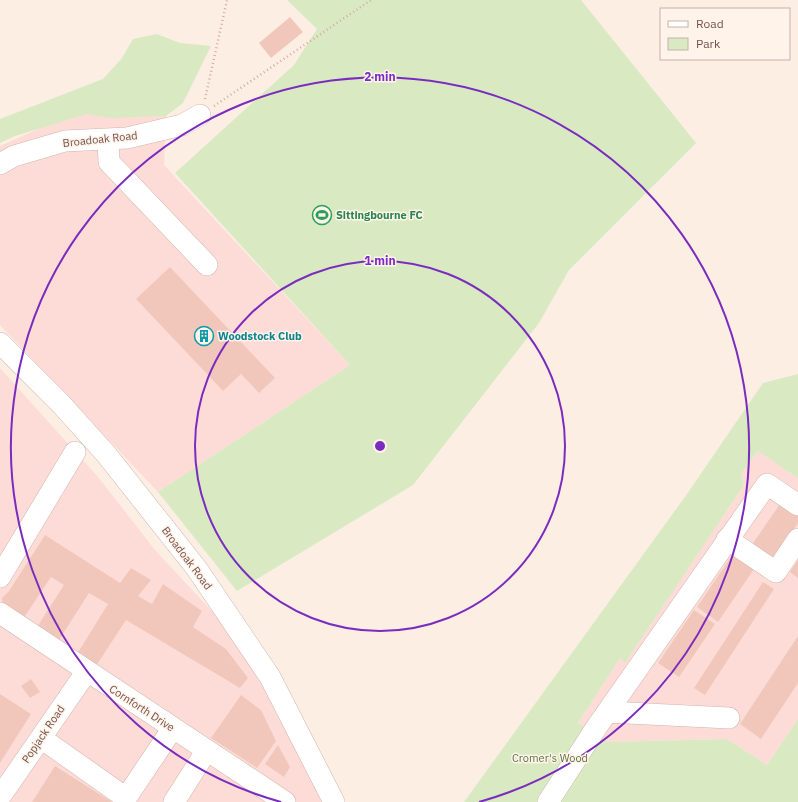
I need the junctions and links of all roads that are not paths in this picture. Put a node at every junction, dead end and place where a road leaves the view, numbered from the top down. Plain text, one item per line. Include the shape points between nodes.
1 (200, 115) road end
2 (108, 140) junction
3 (0, 164) edge
4 (208, 265) dead end
5 (0, 343) edge
6 (75, 452) dead end
7 (798, 505) edge
8 (798, 539) edge
9 (727, 540) junction
10 (0, 577) edge
11 (0, 613) edge
12 (87, 671) junction
13 (607, 712) junction
14 (729, 718) dead end
15 (173, 728) junction
16 (40, 738) junction
17 (207, 750) junction
18 (0, 797) edge
19 (277, 800) edge
20 (174, 802) edge
21 (334, 802) edge
22 (548, 802) edge

1 - 2 street, Broadoak Road via 182,125
2 - 3 street, Broadoak Road via 65,141 14,156
2 - 4 street via 110,162
5 - 21 street, Broadoak Road via 106,454 197,569 270,677
6 - 10 street
7 - 9 street via 767,484
8 - 9 street via 776,572
9 - 13 street
11 - 12 street, Cornforth Drive
12 - 15 street, Cornforth Drive
12 - 16 street, Popjack Road
13 - 14 street
13 - 22 street
15 - 16 street via 126,798
15 - 17 street, Cornforth Drive
16 - 18 street, Popjack Road
17 - 19 street, Cornforth Drive
17 - 20 street

